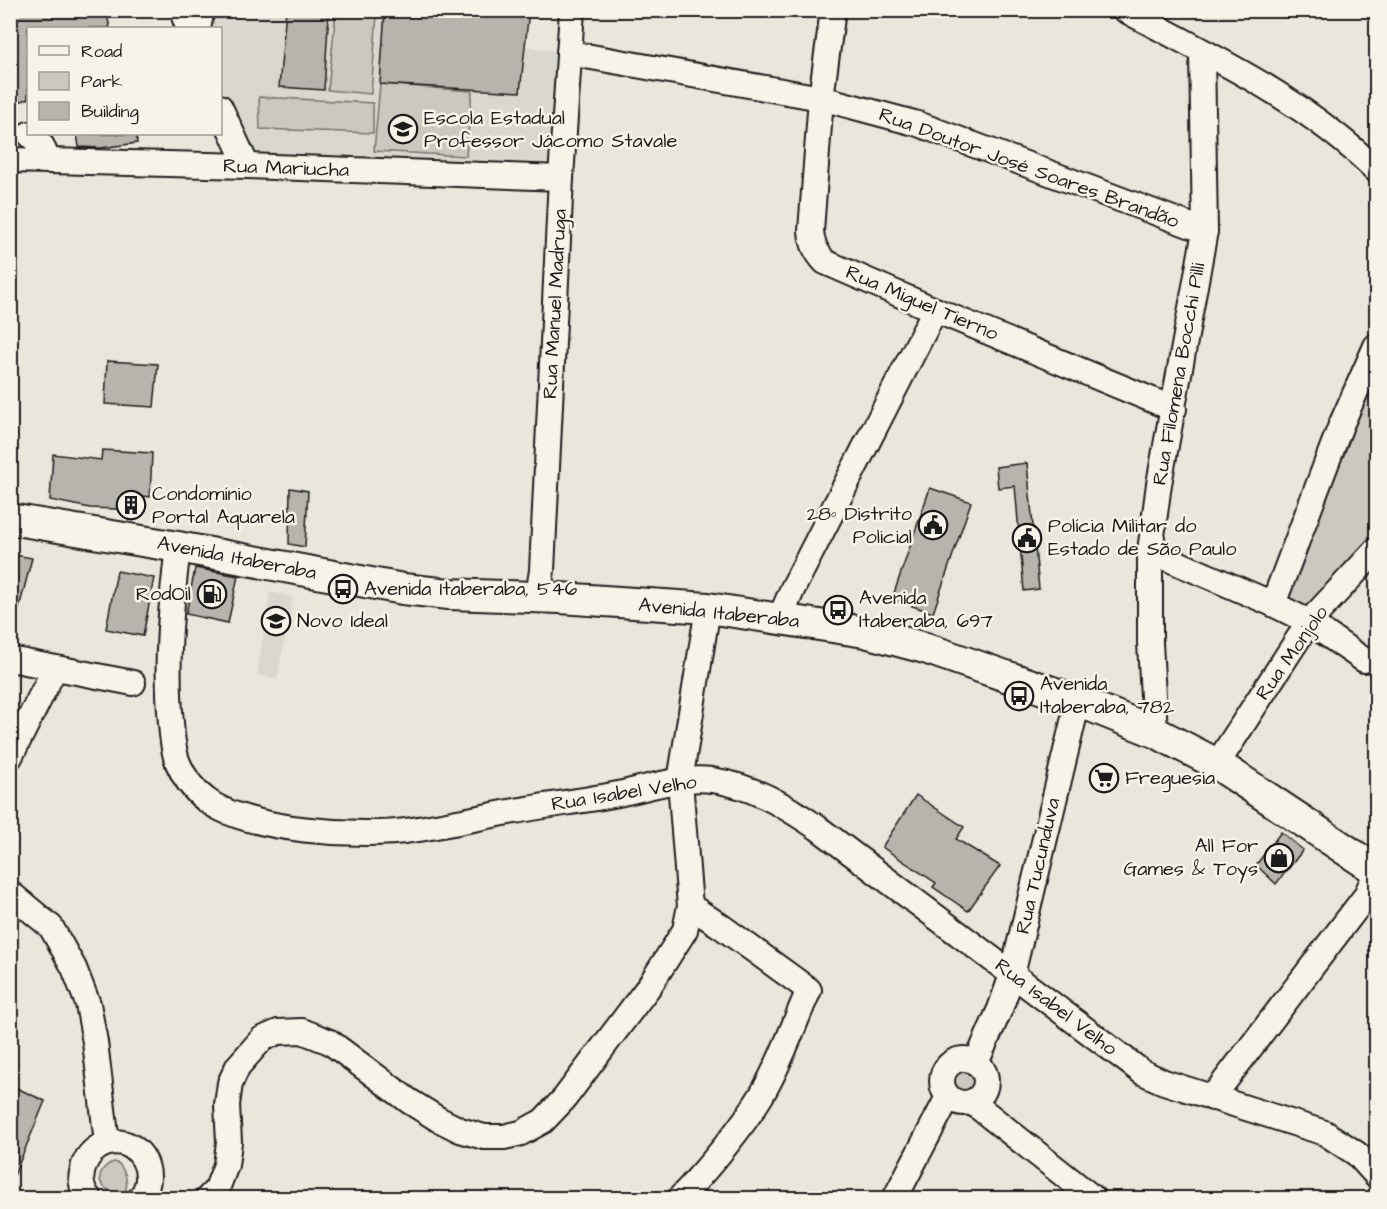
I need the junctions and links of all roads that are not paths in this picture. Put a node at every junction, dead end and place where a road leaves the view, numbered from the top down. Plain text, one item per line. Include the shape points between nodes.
1 (182, 10) edge
2 (202, 10) edge
3 (572, 10) edge
4 (833, 10) edge
5 (1125, 10) edge
6 (188, 27) edge
7 (198, 27) edge
8 (1202, 52) junction
9 (569, 53) junction
10 (821, 98) junction
11 (222, 111) edge
12 (10, 124) edge
13 (27, 132) edge
14 (31, 135) edge
15 (10, 160) edge
16 (48, 161) junction
17 (247, 166) junction
18 (1377, 170) edge
19 (561, 178) junction
20 (1205, 231) junction
21 (936, 310) junction
22 (1377, 346) edge
23 (1174, 409) junction
24 (10, 519) edge
25 (178, 547) junction
26 (1377, 550) edge
27 (1150, 551) junction
28 (538, 597) junction
29 (1273, 604) junction
30 (708, 608) junction
31 (780, 618) junction
32 (1309, 622) junction
33 (10, 659) edge
34 (1364, 660) dead end
35 (55, 668) junction
36 (133, 683) dead end
37 (1078, 701) junction
38 (1155, 732) junction
39 (10, 758) edge
40 (1217, 764) junction
41 (680, 781) junction
42 (1377, 872) edge
43 (10, 893) edge
44 (690, 906) junction
45 (1012, 975) junction
46 (976, 1063) junction
47 (948, 1097) junction
48 (1212, 1098) junction
49 (972, 1102) junction
50 (107, 1143) junction
51 (1377, 1175) edge
52 (89, 1198) edge
53 (140, 1198) edge
54 (208, 1198) edge
55 (680, 1198) edge
56 (895, 1198) edge
57 (1093, 1198) edge

1 - 6 street
2 - 7 street
3 - 9 street, Rua Manuel Madruga
4 - 10 street, Rua Miguel Tierno
5 - 8 street
8 - 18 street via 1284,97 1352,146
8 - 20 street, Rua Filomena Bocchi Pilli
9 - 10 street, Rua Doutor José Soares Brandão
9 - 19 street, Rua Manuel Madruga
10 - 20 street, Rua Doutor José Soares Brandão via 918,124
10 - 21 street, Rua Miguel Tierno via 811,231 818,254 825,262
11 - 17 street
12 - 13 street
14 - 16 street via 42,146
15 - 16 street, Rua Mariucha
16 - 17 street, Rua Mariucha
17 - 19 street, Rua Mariucha
19 - 28 street, Rua Manuel Madruga
20 - 23 street, Rua Filomena Bocchi Pilli
21 - 23 street, Rua Miguel Tierno
21 - 31 street
22 - 29 street via 1341,425
23 - 27 street, Rua Filomena Bocchi Pilli
24 - 25 main road, Avenida Itaberaba
25 - 28 main road, Avenida Itaberaba via 403,589
25 - 41 street, Rua Isabel Velho via 170,611 168,696 177,761 187,781 206,800 235,815 273,825 365,834 411,831
26 - 32 street, Rua Monjolo
27 - 29 street
27 - 38 street, Rua Filomena Bocchi Pilli
28 - 30 main road, Avenida Itaberaba
29 - 32 street
30 - 31 main road, Avenida Itaberaba
30 - 41 street
31 - 37 main road, Avenida Itaberaba via 875,634
32 - 34 street
32 - 40 street, Rua Monjolo
33 - 35 street
35 - 36 street
35 - 39 street
37 - 38 main road, Avenida Itaberaba
37 - 45 street, Rua Tucunduva
38 - 40 main road, Avenida Itaberaba
40 - 42 main road, Avenida Itaberaba
41 - 44 street
41 - 45 street, Rua Isabel Velho via 711,780 778,801
42 - 48 street via 1365,897
43 - 50 street via 51,927 88,1004
44 - 54 street via 685,930 650,986 564,1099 543,1121 522,1133 484,1137 460,1130 409,1101 330,1042 302,1031 278,1032 262,1039 238,1066 230,1083 226,1165 217,1189
44 - 55 street via 809,990 760,1098
45 - 46 street, Rua Tucunduva
45 - 48 street, Rua Isabel Velho via 1142,1071
46 - 47 street via 962,1059 949,1065 942,1078
46 - 49 street via 986,1082 981,1096
47 - 49 street via 961,1104
47 - 56 street
48 - 51 street, Rua Isabel Velho via 1325,1133 1357,1154
49 - 57 street
50 - 52 street via 92,1150 83,1163 80,1179
50 - 53 street via 126,1144 142,1155 149,1173 146,1193

